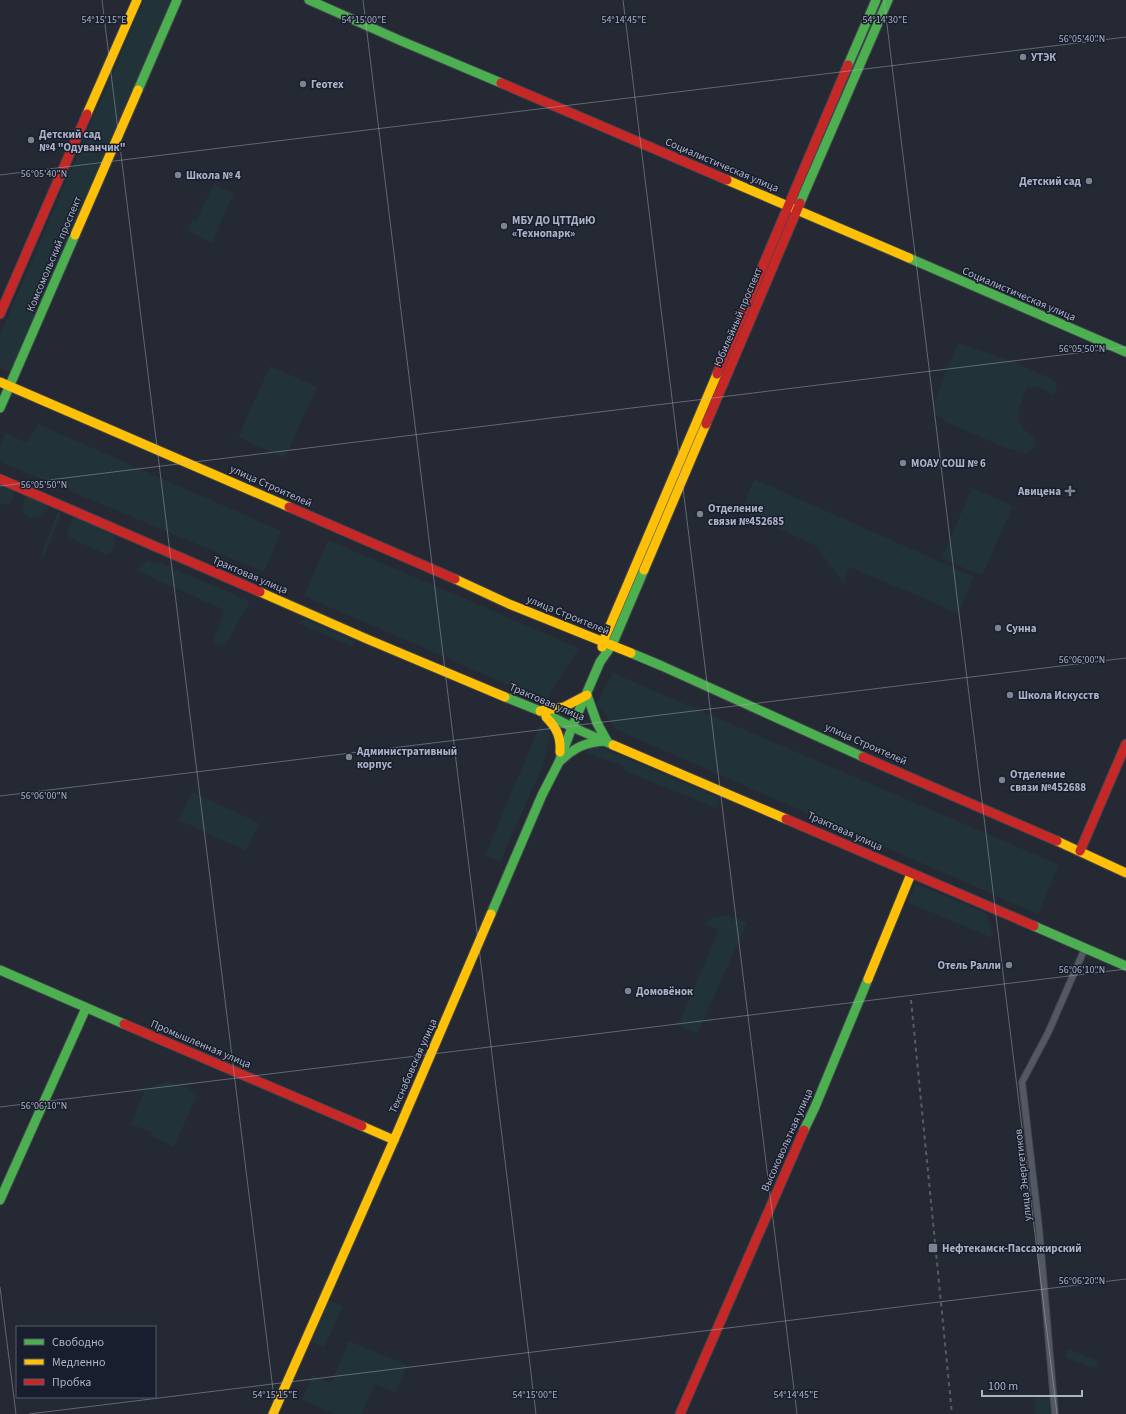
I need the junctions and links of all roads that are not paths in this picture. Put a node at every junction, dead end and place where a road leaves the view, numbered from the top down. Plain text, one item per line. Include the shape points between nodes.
1 (137, 0) edge
2 (177, 0) edge
3 (309, 0) edge
4 (876, 0) edge
5 (888, 0) edge
6 (787, 206) junction
7 (796, 210) junction
8 (0, 314) edge
9 (1126, 352) edge
10 (0, 382) edge
11 (10, 386) junction
12 (0, 408) edge
13 (0, 479) edge
14 (603, 642) junction
15 (612, 645) junction
16 (600, 662) junction
17 (587, 694) junction
18 (540, 712) junction
19 (572, 727) junction
20 (607, 740) junction
21 (1126, 744) edge
22 (559, 762) junction
23 (1080, 851) junction
24 (1126, 873) edge
25 (911, 874) junction
26 (1085, 948) junction
27 (1126, 966) edge
28 (0, 970) edge
29 (86, 1008) junction
30 (394, 1140) junction
31 (0, 1200) edge
32 (273, 1414) edge
33 (680, 1414) edge
34 (1055, 1414) edge

1 - 8 main road
2 - 11 main road, Комсомольский проспект
3 - 6 main road, Социалистическая улица
4 - 6 main road
5 - 7 main road, Юбилейный проспект
6 - 7 main road, Социалистическая улица
6 - 14 main road
7 - 9 main road, Социалистическая улица
7 - 15 main road, Юбилейный проспект
10 - 11 main road, улица Строителей
11 - 12 main road, Комсомольский проспект
11 - 14 main road, улица Строителей
13 - 18 main road, Трактовая улица
14 - 15 main road, улица Строителей
14 - 16 main road
15 - 16 main road, Юбилейный проспект
15 - 23 main road, улица Строителей
16 - 17 main road, Техснабовская улица
17 - 18 main road via 564,707
17 - 19 main road, Техснабовская улица
17 - 20 main road via 597,723
18 - 19 main road, Трактовая улица
18 - 22 main road via 559,732
19 - 20 main road, Трактовая улица
19 - 22 main road, Техснабовская улица
20 - 22 main road via 581,744
20 - 25 main road, Трактовая улица
21 - 23 main road
22 - 30 main road, Техснабовская улица via 542,795
23 - 24 main road, улица Строителей
25 - 26 main road, Трактовая улица
25 - 33 main road, Высоковольтная улица via 815,1107
26 - 27 main road, Трактовая улица
26 - 34 street, улица Энергетиков via 1048,1034 1022,1082 1039,1228
28 - 29 main road, Промышленная улица
29 - 30 main road, Промышленная улица
29 - 31 main road
30 - 32 main road, Техснабовская улица

